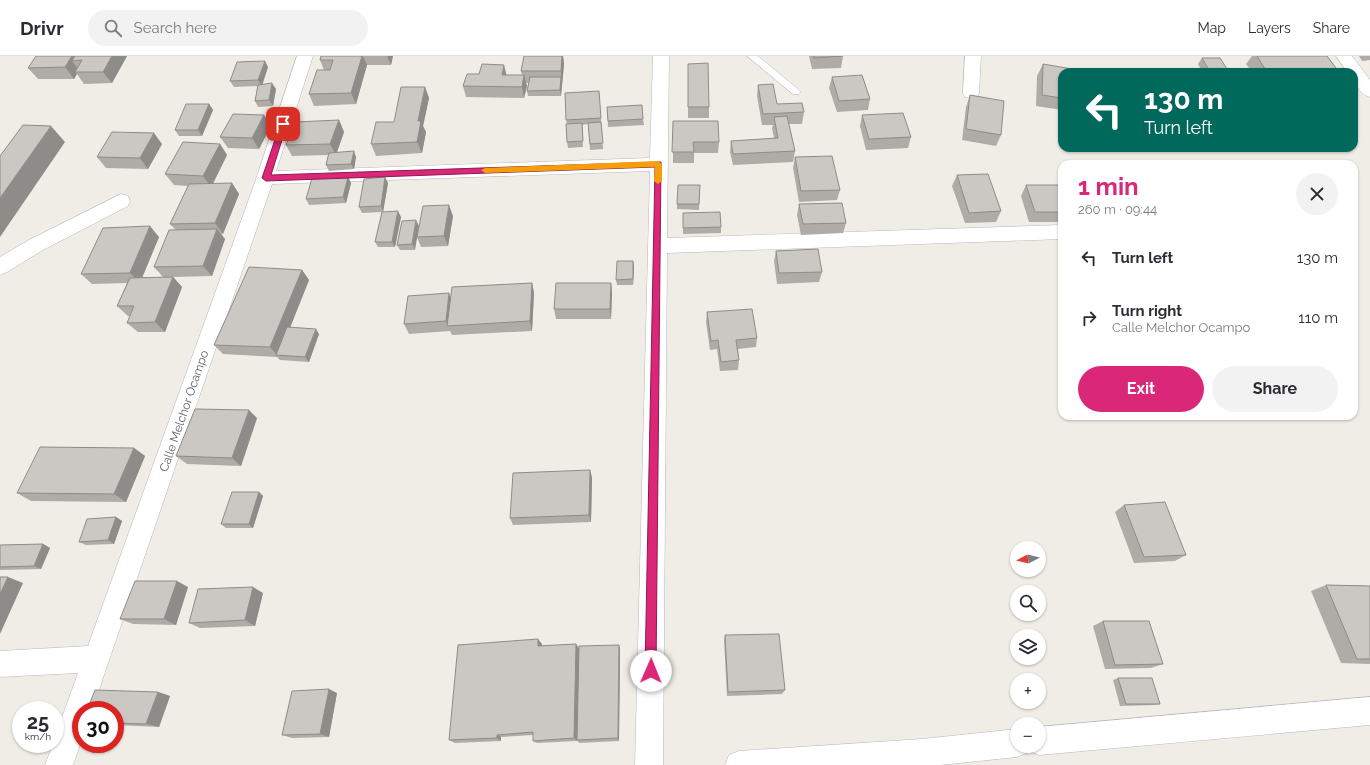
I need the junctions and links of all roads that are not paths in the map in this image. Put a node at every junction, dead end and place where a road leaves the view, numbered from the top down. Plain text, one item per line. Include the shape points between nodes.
1 (305, 56) edge
2 (661, 56) edge
3 (752, 56) edge
4 (973, 56) edge
5 (1344, 56) edge
6 (1353, 68) edge
7 (1358, 75) edge
8 (796, 92) dead end
9 (1370, 92) edge
10 (971, 93) dead end
11 (658, 164) junction
12 (266, 178) junction
13 (121, 201) dead end
14 (1058, 232) edge
15 (657, 246) junction
16 (0, 267) edge
17 (96, 659) junction
18 (0, 664) edge
19 (1370, 712) edge
20 (1046, 740) edge
21 (1010, 744) edge
22 (923, 759) edge
23 (59, 765) edge
24 (649, 765) edge
25 (739, 765) edge

1 - 12 street, Calle Melchor Ocampo
2 - 11 street
3 - 8 lane
4 - 10 street
5 - 6 street
7 - 9 street
11 - 12 street
11 - 15 street
12 - 17 street, Calle Melchor Ocampo
13 - 16 street
14 - 15 street
15 - 24 street
17 - 18 street
17 - 23 street, Calle Melchor Ocampo
19 - 20 street
21 - 22 street
22 - 25 street

